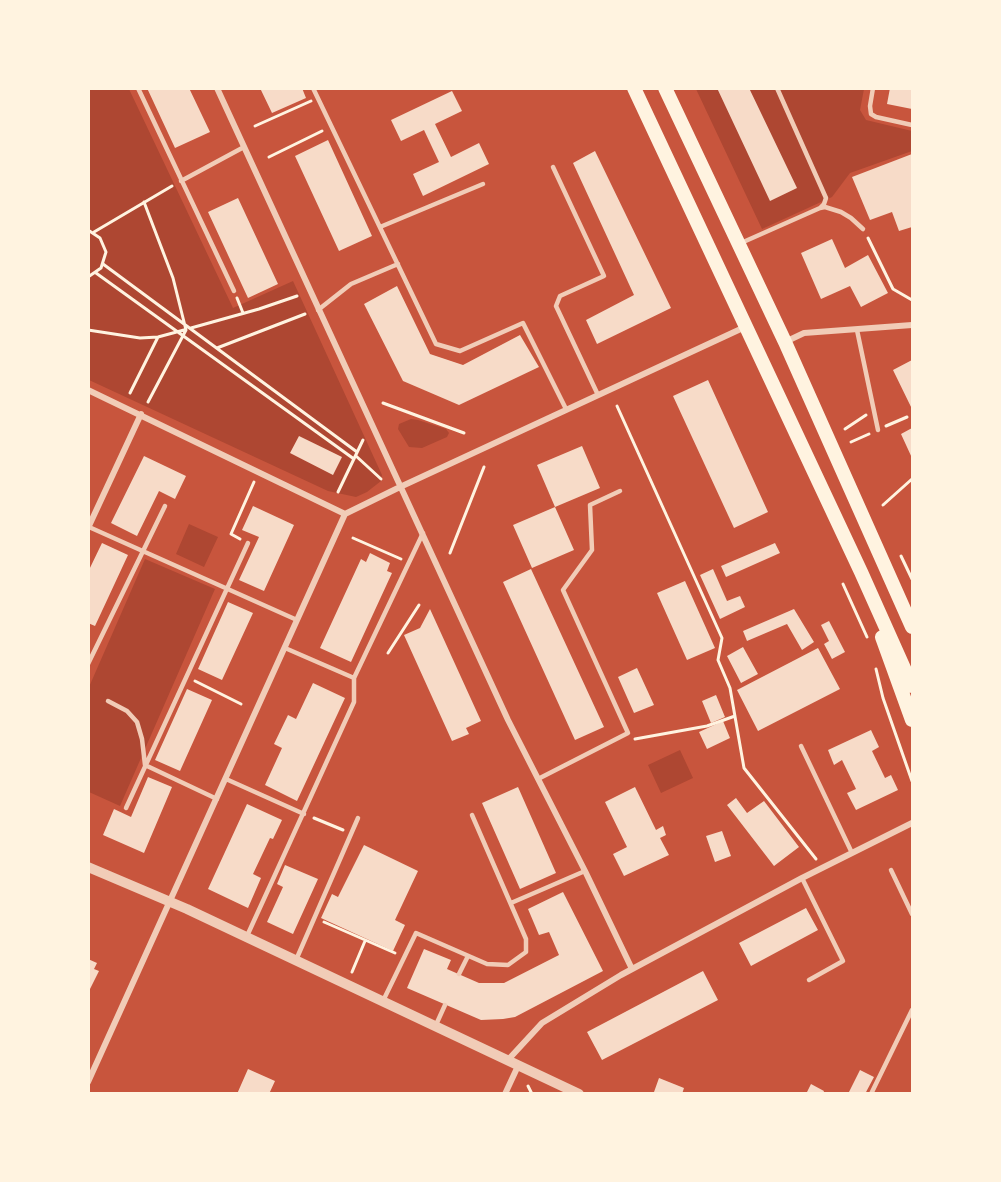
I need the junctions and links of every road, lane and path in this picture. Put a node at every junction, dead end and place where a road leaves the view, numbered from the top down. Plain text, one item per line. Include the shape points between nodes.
1 (138, 88) edge
2 (217, 88) edge
3 (313, 88) edge
4 (634, 88) edge
5 (665, 88) edge
6 (777, 88) edge
7 (873, 88) edge
8 (318, 98) junction
9 (912, 125) edge
10 (255, 126) dead end
11 (331, 126) junction
12 (244, 147) junction
13 (269, 157) dead end
14 (553, 167) dead end
15 (181, 181) junction
16 (483, 184) dead end
17 (144, 202) junction
18 (820, 208) junction
19 (380, 227) junction
20 (862, 229) joint
21 (88, 230) edge
22 (94, 232) junction
23 (738, 244) junction
24 (103, 264) junction
25 (398, 264) junction
26 (96, 273) junction
27 (88, 277) edge
28 (234, 291) joint
29 (297, 296) dead end
30 (912, 300) edge
31 (318, 310) junction
32 (243, 313) junction
33 (305, 314) dead end
34 (184, 324) junction
35 (912, 325) edge
36 (745, 327) junction
37 (188, 329) junction
38 (88, 330) edge
39 (857, 330) junction
40 (177, 332) junction
41 (182, 336) junction
42 (158, 337) junction
43 (785, 342) junction
44 (217, 348) junction
45 (88, 390) edge
46 (130, 393) dead end
47 (598, 395) junction
48 (147, 402) dead end
49 (383, 403) dead end
50 (617, 406) dead end
51 (873, 407) junction
52 (566, 409) junction
53 (141, 414) junction
54 (845, 429) dead end
55 (878, 430) dead end
56 (464, 433) dead end
57 (363, 440) dead end
58 (356, 456) junction
59 (484, 467) dead end
60 (381, 479) dead end
61 (912, 479) edge
62 (255, 482) dead end
63 (400, 486) junction
64 (620, 491) dead end
65 (338, 492) dead end
66 (883, 505) dead end
67 (165, 506) dead end
68 (345, 514) junction
69 (89, 527) edge
70 (423, 533) junction
71 (353, 538) dead end
72 (248, 543) joint
73 (144, 551) junction
74 (450, 553) dead end
75 (901, 556) dead end
76 (408, 562) junction
77 (884, 564) junction
78 (861, 572) junction
79 (912, 579) edge
80 (843, 584) dead end
81 (226, 588) junction
82 (418, 605) dead end
83 (912, 611) edge
84 (297, 620) junction
85 (912, 627) edge
86 (868, 639) dead end
87 (285, 648) junction
88 (388, 653) dead end
89 (88, 664) edge
90 (876, 668) dead end
91 (185, 677) junction
92 (354, 678) junction
93 (912, 686) edge
94 (108, 701) dead end
95 (241, 704) dead end
96 (735, 716) junction
97 (912, 720) edge
98 (605, 744) junction
99 (801, 746) dead end
100 (145, 765) junction
101 (226, 779) junction
102 (538, 779) junction
103 (912, 781) edge
104 (217, 799) junction
105 (126, 808) dead end
106 (304, 814) junction
107 (472, 815) dead end
108 (358, 818) dead end
109 (912, 823) edge
110 (351, 834) junction
111 (852, 853) junction
112 (88, 867) edge
113 (821, 868) junction
114 (891, 870) dead end
115 (585, 871) junction
116 (802, 878) junction
117 (171, 902) junction
118 (511, 903) junction
119 (912, 914) edge
120 (314, 918) junction
121 (246, 937) junction
122 (366, 940) junction
123 (468, 956) junction
124 (405, 957) junction
125 (296, 960) junction
126 (632, 969) junction
127 (352, 972) dead end
128 (459, 974) dead end
129 (809, 980) dead end
130 (383, 1002) junction
131 (445, 1005) dead end
132 (912, 1010) edge
133 (435, 1027) junction
134 (507, 1061) junction
135 (518, 1066) junction
136 (88, 1082) edge
137 (528, 1086) dead end
138 (505, 1094) edge
139 (532, 1094) edge
140 (579, 1094) edge
141 (871, 1094) edge

1 - 15 lane
2 - 12 street
3 - 8 lane
4 - 36 main road
5 - 23 main road
6 - 18 lane via 825,193
7 - 9 lane via 871,114
8 - 10 path
8 - 11 lane
11 - 13 path
11 - 19 lane
12 - 15 lane
12 - 31 street
14 - 47 lane via 604,276 560,296 556,306
15 - 17 path
15 - 28 lane
16 - 19 lane
17 - 22 path
17 - 34 path via 173,278
18 - 20 lane via 841,212
18 - 23 lane
19 - 25 lane
20 - 30 path via 893,288
21 - 22 path
22 - 24 path via 106,252
23 - 43 main road
24 - 26 path
24 - 34 path
25 - 31 lane via 351,284
25 - 52 lane via 436,344 460,351 523,322
26 - 27 path
26 - 40 path
28 - 32 path
29 - 32 path
31 - 63 street
32 - 37 path
33 - 44 path
34 - 37 path
35 - 39 street
36 - 47 street
36 - 78 main road
37 - 40 path
37 - 41 path
37 - 44 path
38 - 42 path
39 - 43 street via 804,333
39 - 51 lane
40 - 41 path
40 - 42 path
41 - 48 path
41 - 58 path
42 - 46 path
43 - 77 main road
44 - 58 path
45 - 53 street
47 - 52 street
49 - 56 path
50 - 96 path via 722,638 718,660 730,688
51 - 54 path
51 - 55 lane
52 - 63 street
53 - 68 street
53 - 69 street
57 - 58 path
58 - 60 path
58 - 65 path
59 - 74 path
61 - 66 path
62 - 72 path via 231,534
63 - 68 street
63 - 70 street
64 - 98 lane via 590,505 592,550 563,590 628,733
67 - 73 lane
68 - 84 street
69 - 73 lane
70 - 76 lane
70 - 102 street
71 - 76 path
72 - 81 lane
73 - 81 lane
73 - 89 lane
75 - 79 path
76 - 92 lane
77 - 83 main road
77 - 85 main road
78 - 93 main road
78 - 97 main road
80 - 86 path
81 - 84 lane
81 - 91 lane
82 - 88 path
84 - 87 street
87 - 92 lane
87 - 101 street
90 - 103 path
91 - 95 path
91 - 100 lane
92 - 106 lane via 354,702
94 - 100 lane via 127,711 137,722
96 - 98 path via 699,728
96 - 113 path via 744,768
98 - 102 lane
99 - 111 lane
100 - 104 lane
100 - 105 lane
101 - 104 street
101 - 106 lane
102 - 115 street
104 - 117 street
106 - 110 path
106 - 121 lane
107 - 118 lane
108 - 110 lane
109 - 111 street
110 - 120 lane
111 - 113 street
112 - 117 street
113 - 116 street
114 - 119 lane
115 - 118 lane
115 - 126 street
116 - 126 street
116 - 129 lane via 843,961
117 - 121 street
117 - 136 street
118 - 123 lane via 526,939 526,952 508,965 487,964
120 - 122 path
120 - 125 lane
121 - 125 street
122 - 124 path
122 - 127 path
123 - 124 lane via 416,933
123 - 128 lane
124 - 130 lane
125 - 130 street
126 - 134 street via 542,1023
130 - 133 street
131 - 133 lane
132 - 141 lane
133 - 134 street
134 - 135 street
135 - 138 street
135 - 140 street
137 - 139 path

